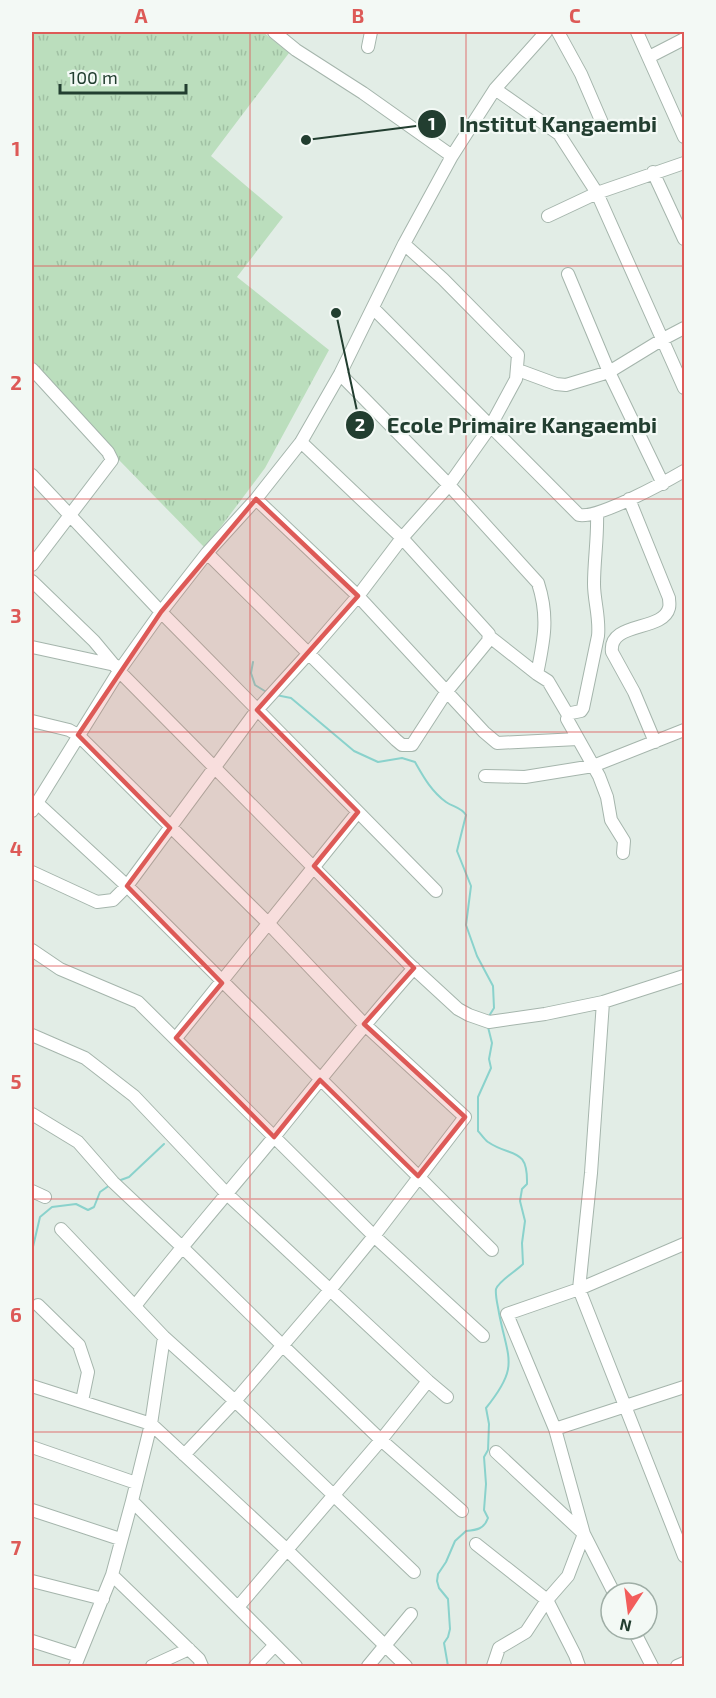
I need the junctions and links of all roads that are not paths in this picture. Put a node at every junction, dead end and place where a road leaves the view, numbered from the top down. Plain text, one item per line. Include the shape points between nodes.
1 (274, 32) edge
2 (371, 32) edge
3 (546, 32) edge
4 (558, 32) edge
5 (637, 32) edge
6 (684, 39) edge
7 (368, 47) dead end
8 (649, 57) junction
9 (495, 89) junction
10 (603, 125) dead end
11 (684, 137) edge
12 (452, 156) junction
13 (684, 164) edge
14 (653, 172) junction
15 (597, 193) junction
16 (548, 216) dead end
17 (684, 239) edge
18 (404, 244) junction
19 (568, 274) dead end
20 (373, 308) junction
21 (684, 328) edge
22 (663, 339) junction
23 (32, 369) edge
24 (518, 370) junction
25 (609, 372) junction
26 (340, 374) junction
27 (684, 388) edge
28 (490, 427) junction
29 (301, 442) junction
30 (684, 471) edge
31 (32, 475) edge
32 (663, 484) junction
33 (449, 485) junction
34 (256, 499) junction
35 (629, 499) junction
36 (597, 513) junction
37 (70, 515) junction
38 (402, 538) junction
39 (207, 553) junction
40 (32, 565) edge
41 (32, 580) edge
42 (358, 596) junction
43 (161, 612) junction
44 (490, 637) junction
45 (32, 647) edge
46 (308, 654) junction
47 (117, 668) junction
48 (537, 674) junction
49 (447, 692) junction
50 (257, 710) junction
51 (568, 715) junction
52 (32, 721) edge
53 (684, 730) edge
54 (78, 735) junction
55 (578, 739) junction
56 (655, 742) junction
57 (593, 766) junction
58 (215, 769) junction
59 (485, 776) dead end
60 (35, 801) edge
61 (358, 812) junction
62 (170, 828) junction
63 (623, 853) dead end
64 (314, 866) junction
65 (32, 872) edge
66 (127, 886) junction
67 (436, 891) dead end
68 (268, 923) junction
69 (32, 950) edge
70 (414, 968) junction
71 (684, 976) edge
72 (222, 982) junction
73 (603, 1002) junction
74 (364, 1024) junction
75 (32, 1035) edge
76 (176, 1038) junction
77 (320, 1080) junction
78 (32, 1114) edge
79 (274, 1137) junction
80 (418, 1176) junction
81 (32, 1191) edge
82 (227, 1194) junction
83 (45, 1197) dead end
84 (61, 1229) dead end
85 (374, 1236) junction
86 (684, 1244) edge
87 (181, 1246) junction
88 (492, 1250) dead end
89 (579, 1289) junction
90 (330, 1290) junction
91 (38, 1305) dead end
92 (135, 1305) junction
93 (483, 1336) dead end
94 (164, 1337) junction
95 (282, 1345) junction
96 (428, 1381) junction
97 (32, 1386) edge
98 (684, 1387) edge
99 (447, 1397) dead end
100 (82, 1401) junction
101 (235, 1401) junction
102 (624, 1406) junction
103 (151, 1424) junction
104 (555, 1430) junction
105 (381, 1440) junction
106 (32, 1447) edge
107 (496, 1452) dead end
108 (184, 1455) junction
109 (136, 1483) junction
110 (334, 1495) junction
111 (132, 1501) junction
112 (32, 1510) edge
113 (462, 1512) dead end
114 (584, 1534) junction
115 (120, 1539) junction
116 (476, 1544) dead end
117 (286, 1549) junction
118 (684, 1556) edge
119 (414, 1572) dead end
120 (111, 1575) junction
121 (32, 1581) edge
122 (608, 1581) edge
123 (103, 1599) junction
124 (547, 1600) junction
125 (238, 1607) junction
126 (411, 1614) dead end
127 (32, 1641) edge
128 (639, 1641) edge
129 (274, 1646) junction
130 (385, 1647) junction
131 (189, 1649) junction
132 (77, 1661) edge
133 (684, 1663) edge
134 (152, 1666) edge
135 (202, 1666) edge
136 (255, 1666) edge
137 (296, 1666) edge
138 (368, 1666) edge
139 (406, 1666) edge
140 (493, 1666) edge
141 (579, 1666) edge
142 (652, 1666) edge
143 (677, 1666) edge

1 - 12 street
2 - 7 street
3 - 9 street
4 - 10 street
5 - 8 street
6 - 8 street
8 - 11 street
9 - 12 street
9 - 15 street via 559,134
12 - 18 street
13 - 14 street
14 - 15 street
14 - 17 street
15 - 16 street
15 - 22 street
18 - 20 street
18 - 24 street via 518,355
19 - 25 street
20 - 26 street
20 - 28 street
21 - 22 street
22 - 25 street
22 - 27 street
23 - 37 street via 111,456 110,465
24 - 25 street via 566,385
24 - 28 street
25 - 32 street
26 - 29 street
26 - 33 street
28 - 33 street
28 - 36 street via 573,511 585,516
29 - 34 street
29 - 38 street
30 - 32 street
31 - 37 street
32 - 35 street
33 - 38 street
33 - 48 street via 538,583 546,633
34 - 39 street
34 - 42 street
35 - 36 street
35 - 56 street via 669,598 669,608 657,620 617,636 611,646
36 - 51 street via 594,584 598,636 584,708
37 - 40 street
37 - 43 street
38 - 42 street
38 - 44 street via 488,630
39 - 43 street
39 - 46 street
41 - 47 street
42 - 46 street
42 - 49 street
43 - 47 street
43 - 50 street
44 - 48 street
44 - 49 street
45 - 47 street
46 - 49 street via 402,745 412,745
46 - 50 street
47 - 54 street
47 - 58 street
48 - 51 street via 548,681
49 - 55 street via 497,743
50 - 58 street
50 - 61 street
51 - 55 street
52 - 54 street via 69,729
53 - 56 street
54 - 60 street
54 - 62 street
55 - 57 street
56 - 57 street
57 - 59 street via 525,777
57 - 63 street via 608,796 611,820 624,841
58 - 62 street
58 - 64 street
60 - 66 street
61 - 64 street
61 - 67 street
62 - 66 street
62 - 68 street
64 - 68 street
64 - 70 street
65 - 66 street via 97,902 113,900
66 - 72 street
68 - 72 street
68 - 74 street
69 - 76 street via 60,969 138,1002
70 - 73 street via 458,1009 486,1021
70 - 74 street
71 - 73 street
72 - 76 street
72 - 77 street
73 - 89 street
74 - 77 street
74 - 80 street via 465,1118
75 - 82 street via 85,1058 134,1096
76 - 79 street
77 - 79 street
77 - 80 street
78 - 87 street via 78,1142 113,1182
79 - 82 street
79 - 85 street
80 - 85 street
80 - 88 street
81 - 83 street
82 - 87 street
82 - 90 street
84 - 92 street
85 - 90 street
85 - 93 street
86 - 89 street
87 - 92 street
87 - 95 street
89 - 102 street
89 - 104 street via 507,1314
90 - 95 street
90 - 96 street
91 - 100 street via 79,1345 88,1372
92 - 94 street
94 - 101 street
94 - 103 street
95 - 101 street
95 - 105 street
96 - 99 street
96 - 105 street
97 - 100 street
98 - 102 street
100 - 103 street
101 - 108 street
101 - 110 street
102 - 104 street
102 - 118 street
103 - 108 street
103 - 109 street
104 - 114 street
105 - 110 street
105 - 113 street
106 - 109 street
107 - 114 street
108 - 117 street
109 - 111 street
110 - 117 street
110 - 119 street
111 - 115 street
111 - 125 street
112 - 115 street
114 - 122 street
114 - 124 street via 568,1576
115 - 120 street
116 - 124 street
117 - 125 street
117 - 130 street
120 - 123 street
120 - 131 street
121 - 123 street
123 - 132 street
124 - 140 street via 526,1632 499,1648
124 - 141 street
125 - 129 street
126 - 130 street
127 - 132 street
128 - 142 street
129 - 136 street
129 - 137 street
130 - 138 street
130 - 139 street
131 - 134 street
131 - 135 street
133 - 143 street

